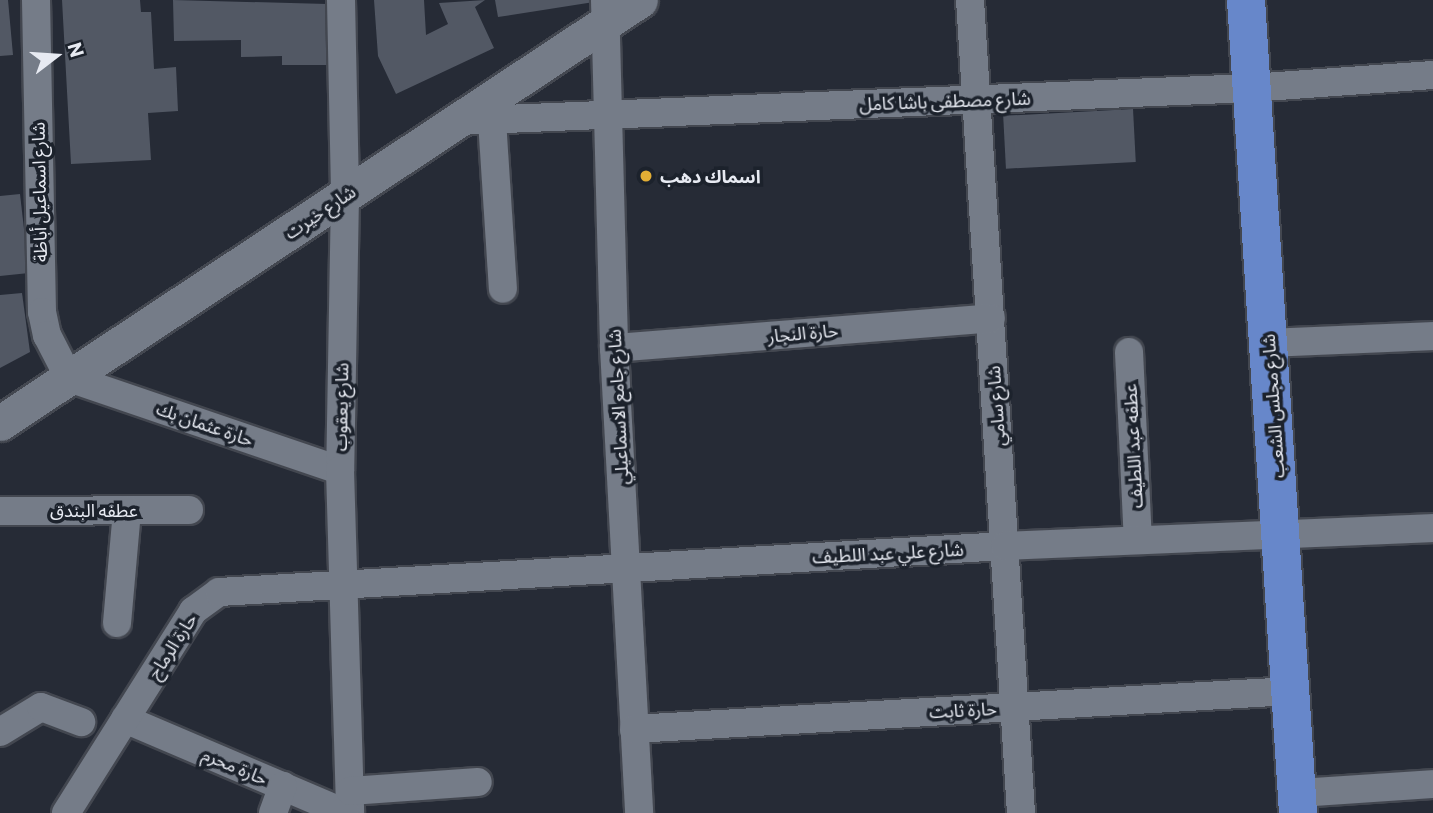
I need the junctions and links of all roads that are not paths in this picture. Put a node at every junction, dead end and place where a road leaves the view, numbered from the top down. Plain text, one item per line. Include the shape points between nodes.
1 (36, 0) edge
2 (341, 0) edge
3 (640, 0) edge
4 (970, 0) edge
5 (1246, 0) edge
6 (605, 12) edge
7 (1433, 75) edge
8 (1251, 88) junction
9 (977, 99) junction
10 (606, 115) junction
11 (492, 120) junction
12 (457, 121) junction
13 (345, 195) junction
14 (503, 289) dead end
15 (991, 318) junction
16 (1433, 336) edge
17 (1269, 343) junction
18 (614, 348) junction
19 (1129, 352) dead end
20 (69, 378) junction
21 (0, 424) edge
22 (340, 470) junction
23 (127, 510) junction
24 (189, 510) dead end
25 (0, 511) edge
26 (1433, 528) edge
27 (1281, 535) junction
28 (1138, 540) junction
29 (1005, 546) junction
30 (626, 569) junction
31 (344, 584) junction
32 (117, 622) dead end
33 (1291, 691) junction
34 (1015, 707) junction
35 (125, 719) junction
36 (81, 722) dead end
37 (634, 729) junction
38 (0, 732) edge
39 (478, 782) dead end
40 (1433, 784) edge
41 (283, 786) junction
42 (1298, 803) edge
43 (348, 806) edge
44 (66, 813) edge
45 (273, 813) edge
46 (639, 813) edge
47 (1021, 813) edge

1 - 20 street, شارع اسماعيل أباظة via 42,312 47,335
2 - 13 street, شارع يعقوب
3 - 6 street, شارع خيرت
4 - 9 street, شارع سامي
5 - 8 main road, شارع مجلس الشعب
6 - 10 street, شارع جامع الاسماعيلي
6 - 12 street, شارع خيرت
7 - 8 street, شارع مصطفى باشا كامل
8 - 9 street, شارع مصطفى باشا كامل
8 - 17 main road, شارع مجلس الشعب
9 - 10 street, شارع مصطفى باشا كامل
9 - 15 street, شارع سامي
10 - 11 street, شارع مصطفى باشا كامل
10 - 18 street, شارع جامع الاسماعيلي
11 - 12 street, شارع مصطفى باشا كامل
11 - 14 street
12 - 13 street, شارع خيرت
13 - 20 street, شارع خيرت
13 - 22 street, شارع يعقوب
15 - 18 street, حارة النجار
15 - 29 street, شارع سامي
16 - 17 street
17 - 27 main road, شارع مجلس الشعب
18 - 30 street, شارع جامع الاسماعيلي
19 - 28 street, عطفه عبد اللطيف
20 - 21 street, شارع خيرت
20 - 22 street, حارة عثمان بك
22 - 31 street, شارع يعقوب
23 - 24 street, عطفه البندق
23 - 25 street, عطفه البندق
23 - 32 street
26 - 27 street, شارع علي عبد اللطيف
27 - 28 street, شارع علي عبد اللطيف
27 - 33 main road, شارع مجلس الشعب
28 - 29 street, شارع علي عبد اللطيف
29 - 30 street, شارع علي عبد اللطيف
29 - 34 street, شارع سامي
30 - 31 street, شارع علي عبد اللطيف
30 - 37 street, شارع جامع الاسماعيلي
31 - 35 street, حارة الرماح via 219,592 193,611
31 - 43 street, شارع يعقوب
33 - 34 street, حارة ثابت
33 - 42 main road, شارع مجلس الشعب
34 - 37 street, حارة ثابت
34 - 47 street, شارع سامي
35 - 41 street, حارة محرم
35 - 44 street, حارة الرماح
36 - 38 street via 41,707
37 - 46 street, شارع جامع الاسماعيلي
39 - 43 street
40 - 42 street
41 - 43 street, حارة محرم
41 - 45 street

